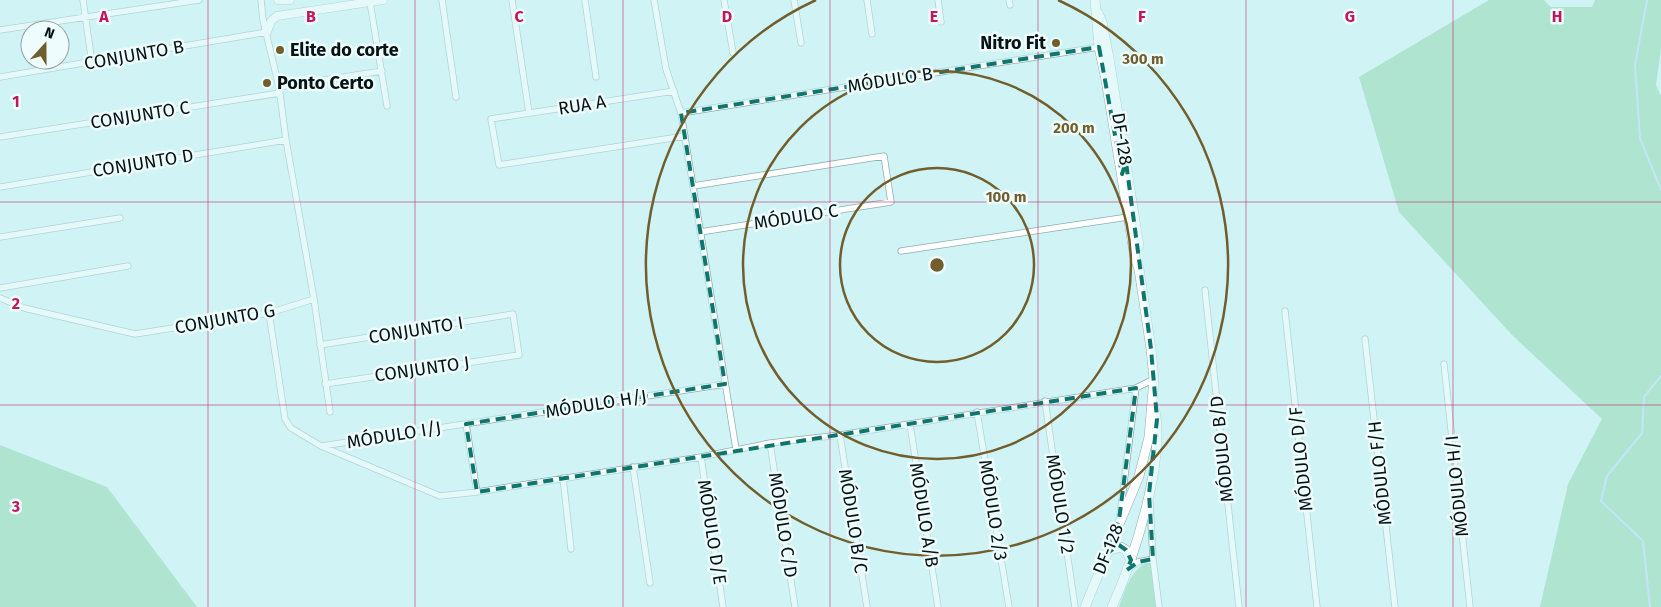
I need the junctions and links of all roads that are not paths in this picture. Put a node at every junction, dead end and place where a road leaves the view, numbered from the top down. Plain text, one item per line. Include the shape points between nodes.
1 (83, 0) edge
2 (199, 0) edge
3 (261, 0) edge
4 (278, 0) edge
5 (290, 0) edge
6 (383, 0) edge
7 (442, 0) edge
8 (512, 0) edge
9 (585, 0) edge
10 (654, 0) edge
11 (724, 0) edge
12 (794, 0) edge
13 (867, 0) edge
14 (938, 0) edge
15 (1095, 0) edge
16 (370, 2) junction
17 (1097, 10) junction
18 (86, 18) junction
19 (941, 22) dead end
20 (0, 30) edge
21 (1104, 30) junction
22 (267, 32) junction
23 (872, 34) dead end
24 (801, 43) dead end
25 (1099, 47) junction
26 (733, 53) dead end
27 (1110, 58) junction
28 (92, 63) junction
29 (382, 71) junction
30 (0, 77) edge
31 (596, 77) dead end
32 (1110, 82) junction
33 (279, 90) junction
34 (674, 91) junction
35 (456, 98) dead end
36 (387, 106) dead end
37 (530, 113) junction
38 (681, 113) junction
39 (685, 136) junction
40 (0, 137) edge
41 (286, 140) junction
42 (1126, 162) junction
43 (1122, 174) junction
44 (693, 186) junction
45 (0, 187) edge
46 (1128, 217) junction
47 (120, 218) dead end
48 (700, 232) junction
49 (0, 237) edge
50 (901, 251) dead end
51 (128, 266) dead end
52 (1139, 269) junction
53 (0, 288) edge
54 (1205, 290) dead end
55 (0, 298) edge
56 (314, 299) junction
57 (1285, 311) dead end
58 (269, 314) junction
59 (1365, 339) dead end
60 (320, 345) junction
61 (519, 355) joint
62 (1444, 364) dead end
63 (1154, 379) junction
64 (326, 384) junction
65 (725, 384) junction
66 (1136, 388) junction
67 (1045, 401) junction
68 (1153, 403) junction
69 (330, 412) dead end
70 (977, 412) junction
71 (466, 424) junction
72 (910, 424) junction
73 (840, 435) junction
74 (770, 443) junction
75 (321, 446) junction
76 (736, 449) junction
77 (701, 457) junction
78 (632, 468) junction
79 (563, 478) junction
80 (477, 492) junction
81 (1149, 494) junction
82 (1119, 520) junction
83 (571, 549) dead end
84 (1106, 554) junction
85 (1153, 559) junction
86 (1131, 560) junction
87 (1127, 570) junction
88 (650, 583) dead end
89 (723, 607) edge
90 (795, 607) edge
91 (866, 607) edge
92 (938, 607) edge
93 (1009, 607) edge
94 (1076, 607) edge
95 (1085, 607) edge
96 (1112, 607) edge
97 (1159, 607) edge
98 (1239, 607) edge
99 (1317, 607) edge
100 (1395, 607) edge
101 (1470, 607) edge

1 - 18 street
2 - 18 street
3 - 22 street
4 - 5 street
6 - 16 street
7 - 35 street
8 - 37 street
9 - 31 street
10 - 34 street via 666,70
11 - 26 street
12 - 24 street
13 - 23 street
14 - 19 street
15 - 17 main road, DF-128 / DF-128
16 - 22 street via 277,16
16 - 29 street
17 - 21 main road, DF-128 / DF-128
17 - 25 main road, DF-128 / DF-128
18 - 20 street
18 - 28 street
21 - 25 main road
21 - 27 main road, DF-128 / DF-128
22 - 28 street, CONJUNTO B
22 - 33 street
25 - 27 main road
25 - 32 main road, DF-128 / DF-128
25 - 38 street, MÓDULO B
27 - 32 main road, DF-128 / DF-128
28 - 30 street, CONJUNTO B
29 - 33 street
29 - 36 street
32 - 42 main road, DF-128 / DF-128
32 - 43 main road, DF-128 / DF-128
33 - 40 street, CONJUNTO C
33 - 41 street
34 - 37 street, RUA A
34 - 38 street
37 - 39 street, RUA A via 491,119 499,165
38 - 39 street
39 - 44 street
41 - 45 street, CONJUNTO D
41 - 56 street
42 - 43 main road
42 - 52 main road, DF-128 / DF-128
43 - 46 main road, DF-128 / DF-128
44 - 48 street
44 - 48 street, MÓDULO C via 884,156 891,202
46 - 50 street
46 - 52 main road, DF-128 / DF-128
47 - 49 street
48 - 65 street
51 - 53 street
52 - 63 main road, DF-128 / DF-128
54 - 98 street, MÓDULO B/D
55 - 58 street, CONJUNTO G via 24,308 135,334
56 - 58 street, CONJUNTO G
56 - 60 street
57 - 99 street, MÓDULO D/F
58 - 75 street via 285,420 291,428
59 - 100 street, MÓDULO F/H
60 - 61 street, CONJUNTO I via 512,314
60 - 64 street
61 - 64 street, CONJUNTO J
62 - 101 street, MÓDULO H/I
63 - 66 street
63 - 68 main road, DF-128 / DF-128
64 - 69 street
65 - 71 street, MÓDULO H/J
65 - 76 street
66 - 67 street
66 - 82 street
67 - 70 street
67 - 94 street, MÓDULO 1/2
68 - 81 main road, DF-128 / DF-128 via 1157,443
68 - 82 main road, DF-128 / DF-128 via 1144,459
70 - 72 street
70 - 93 street, MÓDULO 2/3
71 - 75 street, MÓDULO I/J
71 - 80 street
72 - 73 street
72 - 92 street, MÓDULO A/B
73 - 74 street
73 - 91 street, MÓDULO B/C
74 - 76 street
74 - 90 street, MÓDULO C/D
75 - 80 street via 440,496
76 - 77 street
77 - 78 street
77 - 89 street, MÓDULO D/E
78 - 79 street
78 - 88 street
79 - 80 street
79 - 83 street
81 - 85 street
81 - 86 main road, DF-128 / DF-128
82 - 84 main road, DF-128 / DF-128
84 - 86 main road via 1121,547
84 - 95 main road, DF-128 / DF-128
85 - 87 street via 1138,562
85 - 97 street
86 - 87 main road, DF-128 / DF-128
87 - 96 main road, DF-128 / DF-128

